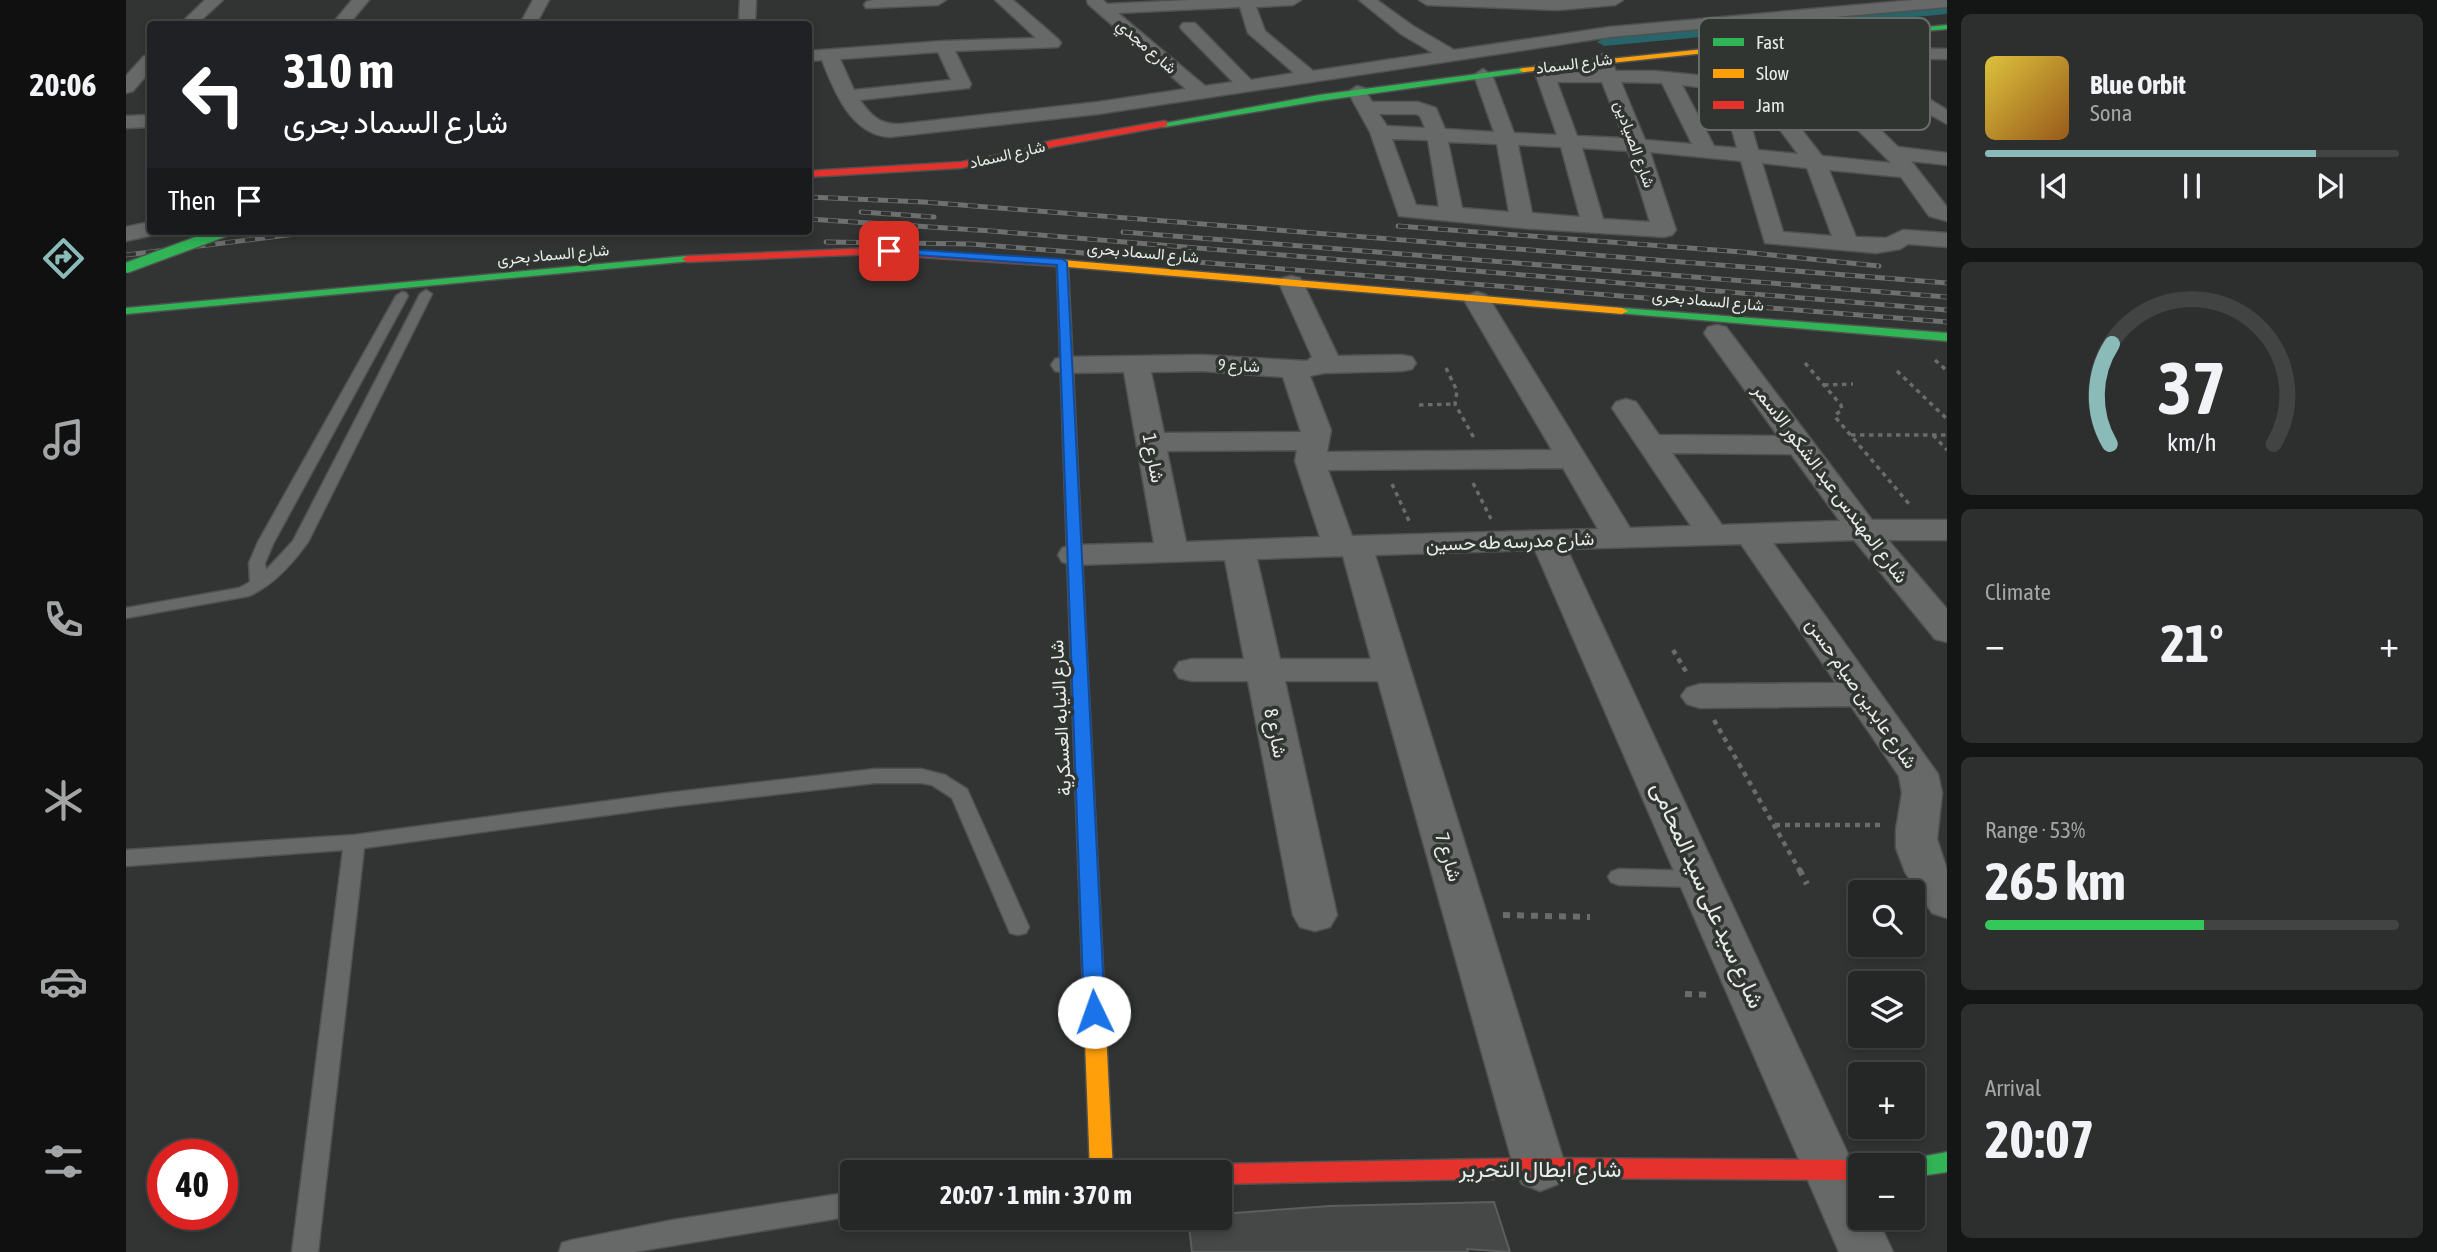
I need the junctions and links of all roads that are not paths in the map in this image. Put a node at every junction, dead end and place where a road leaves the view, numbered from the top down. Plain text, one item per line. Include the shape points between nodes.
1 (215, 0) edge
2 (361, 0) edge
3 (541, 0) edge
4 (748, 0) edge
5 (938, 0) edge
6 (1003, 0) edge
7 (1293, 0) edge
8 (1367, 0) edge
9 (1427, 0) edge
10 (1615, 0) edge
11 (1785, 0) edge
12 (1247, 2) junction
13 (1581, 2) edge
14 (1947, 2) edge
15 (872, 3) edge
16 (1099, 5) edge
17 (1825, 11) edge
18 (1752, 18) edge
19 (1842, 18) edge
20 (1890, 18) edge
21 (191, 21) edge
22 (343, 21) edge
23 (530, 21) edge
24 (747, 21) edge
25 (1699, 23) edge
26 (1189, 27) dead end
27 (1628, 30) junction
28 (889, 38) junction
29 (1930, 38) edge
30 (944, 46) junction
31 (1946, 47) edge
32 (828, 55) junction
33 (1450, 55) junction
34 (1699, 55) edge
35 (812, 56) edge
36 (147, 61) edge
37 (126, 64) edge
38 (147, 64) edge
39 (1225, 64) junction
40 (1171, 67) junction
41 (1606, 67) junction
42 (1543, 72) junction
43 (1483, 75) junction
44 (1308, 76) junction
45 (1670, 79) junction
46 (1699, 82) edge
47 (1246, 85) junction
48 (126, 87) edge
49 (1119, 88) dead end
50 (1200, 92) junction
51 (848, 96) junction
52 (1057, 96) junction
53 (1155, 99) junction
54 (1363, 100) junction
55 (1073, 111) junction
56 (866, 119) junction
57 (1179, 120) junction
58 (147, 121) edge
59 (126, 122) edge
60 (1742, 130) edge
61 (1790, 130) edge
62 (1868, 130) edge
63 (1380, 132) junction
64 (1437, 135) junction
65 (1506, 138) junction
66 (1569, 141) junction
67 (1050, 144) junction
68 (1637, 145) junction
69 (995, 146) junction
70 (968, 147) dead end
71 (1706, 151) junction
72 (1749, 154) junction
73 (1947, 159) edge
74 (812, 162) edge
75 (1815, 162) junction
76 (1901, 162) junction
77 (867, 163) junction
78 (812, 168) edge
79 (812, 174) edge
80 (1947, 214) edge
81 (1452, 215) junction
82 (1522, 221) junction
83 (1594, 226) junction
84 (147, 230) edge
85 (126, 233) edge
86 (193, 235) edge
87 (215, 235) edge
88 (1947, 240) edge
89 (1847, 244) junction
90 (126, 260) edge
91 (126, 268) edge
92 (1061, 269) junction
93 (429, 288) junction
94 (1294, 289) junction
95 (405, 290) junction
96 (1481, 307) junction
97 (168, 310) junction
98 (126, 311) edge
99 (126, 319) edge
100 (1717, 333) junction
101 (1947, 337) edge
102 (1947, 352) edge
103 (1402, 363) dead end
104 (1065, 365) junction
105 (1136, 365) junction
106 (1308, 367) junction
107 (1626, 408) dead end
108 (353, 438) junction
109 (320, 440) junction
110 (1151, 442) junction
111 (1651, 444) junction
112 (1800, 445) junction
113 (1313, 451) junction
114 (1572, 459) junction
115 (1863, 530) junction
116 (1939, 530) edge
117 (1751, 534) junction
118 (1713, 535) junction
119 (1620, 538) junction
120 (1547, 540) junction
121 (1348, 546) junction
122 (1239, 550) junction
123 (1172, 552) junction
124 (1074, 555) junction
125 (258, 582) junction
126 (126, 612) edge
127 (1947, 631) edge
128 (1192, 670) dead end
129 (1263, 670) junction
130 (1393, 670) junction
131 (1862, 694) junction
132 (1700, 696) road end
133 (1932, 774) edge
134 (354, 842) junction
135 (126, 858) edge
136 (1619, 877) dead end
137 (1701, 878) junction
138 (1947, 902) edge
139 (1315, 915) dead end
140 (1018, 927) dead end
141 (1101, 1160) edge
142 (1947, 1162) edge
143 (1925, 1165) edge
144 (1541, 1168) junction
145 (1845, 1170) edge
146 (1232, 1174) edge
147 (840, 1206) edge
148 (305, 1252) edge
149 (572, 1252) edge
150 (1866, 1252) edge

1 - 21 street
2 - 22 street
3 - 23 street
4 - 24 street
5 - 15 street
6 - 30 street via 1052,43
7 - 12 street
8 - 33 street
9 - 13 street
10 - 13 street
11 - 17 street
12 - 16 street
12 - 44 street via 1258,35
13 - 27 street
14 - 20 street
15 - 28 street
16 - 40 street, شارع مجدي
17 - 18 street
17 - 19 street
25 - 27 street
26 - 39 street
27 - 33 street
28 - 30 street
28 - 32 street
29 - 31 street
30 - 51 street via 962,84
32 - 35 street
32 - 51 street
33 - 44 street
34 - 41 main road, شارع السماد
36 - 37 street
38 - 48 street
39 - 40 street
39 - 47 street
40 - 50 street, شارع مجدي
41 - 42 street
41 - 45 street
41 - 68 street, شارع الصيادين
42 - 43 main road, شارع السماد
42 - 66 street
43 - 54 main road, شارع السماد
43 - 65 street
44 - 47 street
45 - 46 street
45 - 71 street
47 - 50 street
49 - 52 street
50 - 53 street
51 - 56 street
52 - 55 street
52 - 56 street
53 - 55 street
53 - 57 street
54 - 57 main road, شارع السماد
54 - 63 street
54 - 64 street via 1427,110
55 - 56 street via 901,130 877,129
57 - 67 main road, شارع السماد
57 - 69 main road, شارع السماد
58 - 59 street
60 - 72 street
61 - 75 street
62 - 76 street
63 - 64 street
63 - 81 street via 1405,210
64 - 65 street
64 - 81 street
65 - 66 street
65 - 82 street
66 - 68 street
66 - 83 street
67 - 77 main road
67 - 79 main road, شارع السماد via 977,162
68 - 71 street
68 - 83 street, شارع الصيادين via 1664,229
69 - 70 main road, شارع السماد
69 - 77 main road
71 - 72 street
72 - 75 street
72 - 89 street via 1771,236
73 - 76 street
74 - 77 main road
75 - 76 street
75 - 89 street
76 - 80 street via 1937,211
77 - 78 main road
81 - 82 street
82 - 83 street
84 - 85 street
86 - 90 main road
87 - 91 main road, bridge
88 - 89 street via 1903,237 1883,246
92 - 93 main road, شارع السماد بحرى via 925,252 699,264
92 - 94 main road, شارع السماد بحرى
92 - 104 main road, شارع النيابه العسكرية
93 - 95 main road, شارع السماد بحرى
93 - 108 lane
94 - 96 main road, شارع السماد بحرى
94 - 106 street via 1325,357
95 - 97 main road, شارع السماد بحرى
95 - 109 lane
96 - 100 main road, شارع السماد بحرى
96 - 101 main road, شارع السماد بحرى
96 - 114 street
97 - 98 main road, شارع السماد بحرى
97 - 99 main road, شارع السماد بحرى
100 - 102 main road, شارع السماد بحرى
100 - 112 street, شارع المهندس عبد الشكور الاسمر
103 - 106 street, شارع 9
104 - 105 street, شارع 9
104 - 124 main road, شارع النيابه العسكرية
105 - 106 street, شارع 9
105 - 110 street, شارع 1
106 - 113 street, شارع 7 via 1316,426
107 - 111 street
108 - 109 lane
108 - 125 lane via 300,542 282,564
109 - 125 lane via 266,542 257,563
110 - 113 street
110 - 123 street, شارع 1
111 - 112 street
111 - 118 street
112 - 115 street, شارع المهندس عبد الشكور الاسمر
113 - 114 street via 1382,460
113 - 121 street, شارع 7
114 - 119 street
115 - 116 street, شارع مدرسه طه حسين
115 - 117 street, شارع مدرسه طه حسين
115 - 127 street, شارع المهندس عبد الشكور الاسمر
117 - 118 street, شارع مدرسه طه حسين
117 - 131 street, شارع عابدين صيام حسن
118 - 119 street, شارع مدرسه طه حسين
119 - 120 street, شارع مدرسه طه حسين
120 - 121 street, شارع مدرسه طه حسين
120 - 137 street, شارع سيد على سيد المحامى
121 - 122 street, شارع مدرسه طه حسين
121 - 130 street, شارع 7
122 - 123 street, شارع مدرسه طه حسين
122 - 129 street, شارع 8
123 - 124 street, شارع مدرسه طه حسين
124 - 141 main road, شارع النيابه العسكرية
125 - 126 lane via 250,590 228,596
128 - 129 street
129 - 130 street
129 - 139 street, شارع 8
130 - 144 street, شارع 7
131 - 132 street
131 - 133 street, شارع عابدين صيام حسن
133 - 138 street, شارع عابدين صيام حسن via 1916,837 1922,865
134 - 135 lane
134 - 140 lane via 667,800 875,776 920,776 938,780 960,794
134 - 148 lane
136 - 137 lane
137 - 145 street, شارع سيد على سيد المحامى
142 - 143 main road
144 - 145 main road, شارع ابطال التحرير
144 - 146 main road, شارع ابطال التحرير
145 - 150 street, شارع سيد على سيد المحامى
147 - 149 lane

